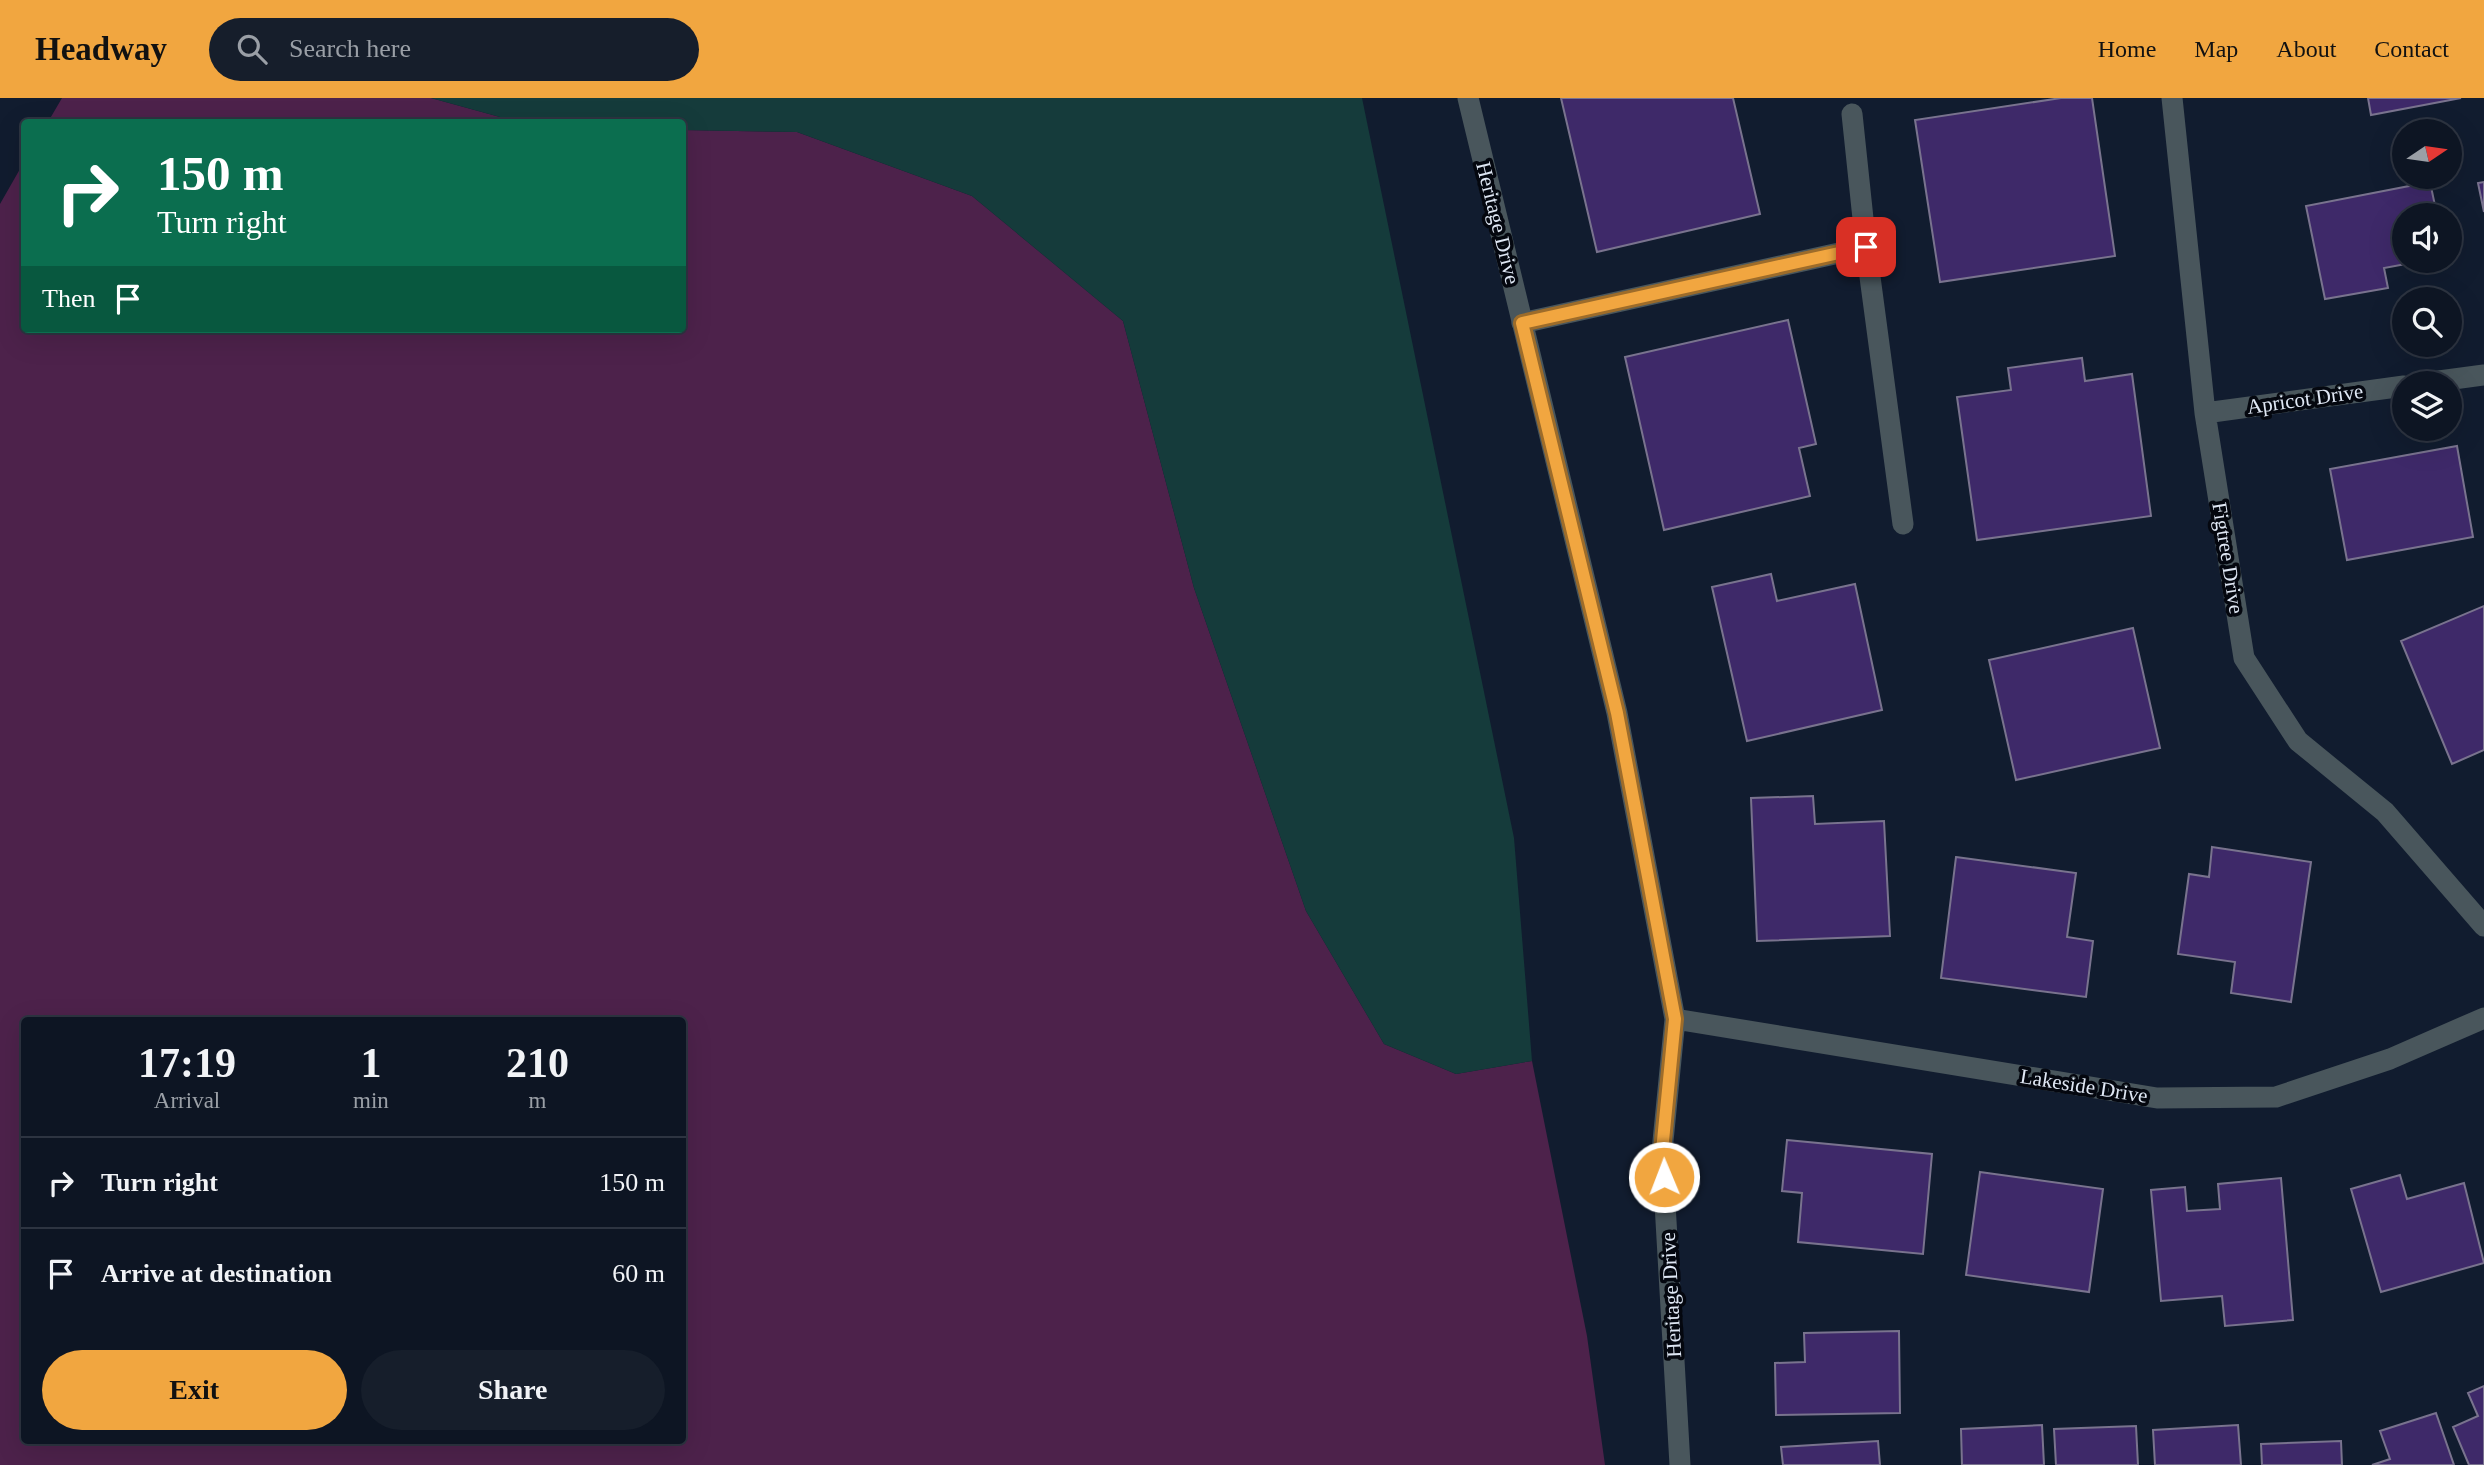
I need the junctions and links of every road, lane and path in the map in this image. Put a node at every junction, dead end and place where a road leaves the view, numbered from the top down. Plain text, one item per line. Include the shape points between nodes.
1 (1468, 98) edge
2 (2172, 98) edge
3 (1852, 114) dead end
4 (1866, 247) junction
5 (1522, 323) junction
6 (2484, 375) edge
7 (2462, 378) edge
8 (2392, 388) edge
9 (2205, 413) junction
10 (1903, 524) dead end
11 (2484, 926) edge
12 (2484, 1018) edge
13 (1675, 1019) junction
14 (1681, 1465) edge

1 - 5 street, Heritage Drive
2 - 9 street, Figtree Drive
3 - 4 street
4 - 5 street
4 - 10 street
5 - 13 street, Heritage Drive via 1617,713
6 - 7 street
8 - 9 street, Apricot Drive
9 - 11 street, Figtree Drive via 2244,658 2298,741 2385,812
12 - 13 street, Lakeside Drive via 2390,1059 2276,1097 2170,1098
13 - 14 street, Heritage Drive via 1662,1151

